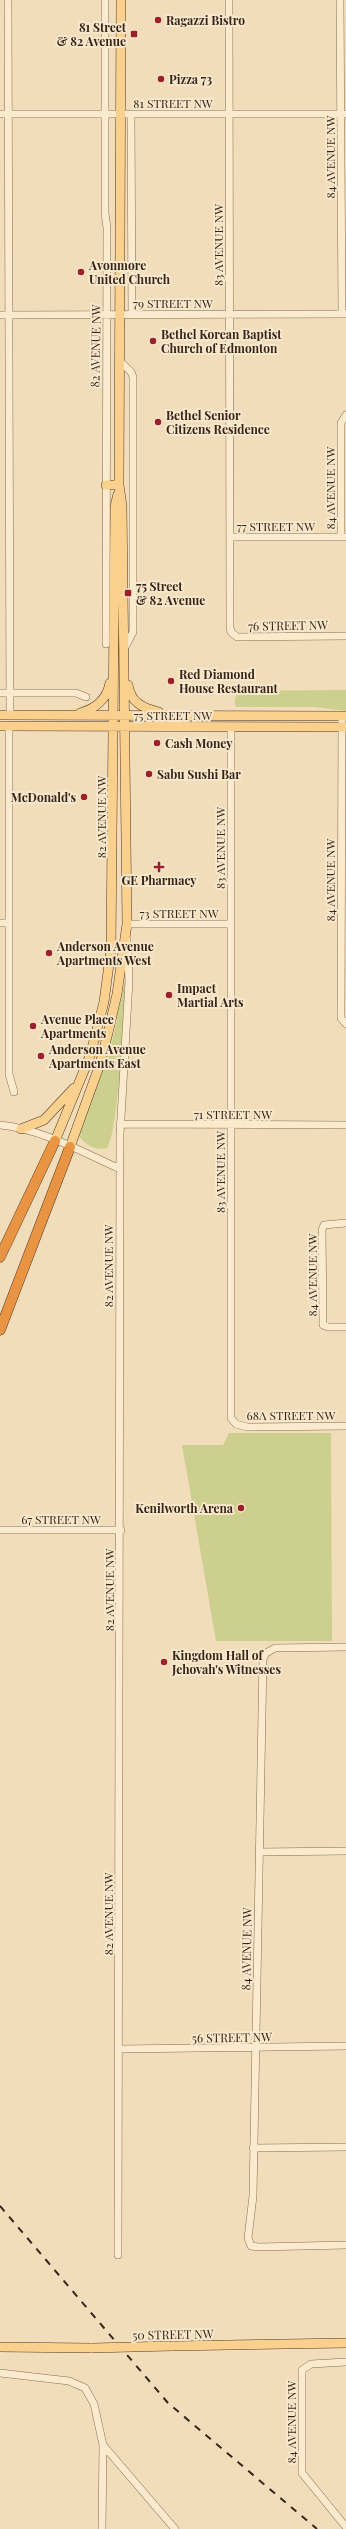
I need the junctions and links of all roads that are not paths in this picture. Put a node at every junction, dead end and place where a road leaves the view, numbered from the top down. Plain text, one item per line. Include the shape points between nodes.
1 (8, 0) edge
2 (105, 0) edge
3 (120, 0) edge
4 (340, 0) edge
5 (229, 2) dead end
6 (0, 114) edge
7 (8, 114) junction
8 (106, 114) junction
9 (121, 114) junction
10 (131, 114) junction
11 (229, 114) junction
12 (343, 114) edge
13 (107, 314) junction
14 (119, 314) junction
15 (132, 314) junction
16 (229, 314) junction
17 (344, 314) edge
18 (0, 315) edge
19 (9, 315) junction
20 (119, 360) junction
21 (345, 415) edge
22 (106, 485) junction
23 (119, 485) junction
24 (230, 536) junction
25 (344, 537) edge
26 (231, 632) joint
27 (346, 636) edge
28 (106, 644) dead end
29 (125, 647) junction
30 (113, 666) junction
31 (125, 666) junction
32 (0, 693) edge
33 (10, 694) junction
34 (86, 697) dead end
35 (5, 715) edge
36 (63, 715) junction
37 (113, 715) junction
38 (126, 715) junction
39 (170, 715) junction
40 (344, 716) edge
41 (5, 726) edge
42 (113, 727) junction
43 (126, 727) junction
44 (231, 727) junction
45 (344, 727) edge
46 (344, 738) edge
47 (344, 832) edge
48 (0, 923) edge
49 (9, 923) junction
50 (127, 924) junction
51 (231, 924) junction
52 (343, 929) edge
53 (345, 1023) edge
54 (81, 1081) junction
55 (14, 1092) dead end
56 (120, 1124) junction
57 (231, 1124) junction
58 (0, 1125) edge
59 (346, 1125) edge
60 (21, 1129) junction
61 (55, 1141) junction
62 (70, 1147) junction
63 (120, 1169) junction
64 (346, 1223) edge
65 (0, 1257) edge
66 (346, 1327) edge
67 (0, 1330) edge
68 (236, 1424) joint
69 (346, 1426) edge
70 (0, 1530) edge
71 (121, 1530) junction
72 (346, 1647) edge
73 (346, 1850) edge
74 (259, 1852) junction
75 (346, 2046) edge
76 (255, 2048) junction
77 (119, 2049) junction
78 (346, 2147) edge
79 (253, 2148) junction
80 (346, 2245) edge
81 (118, 2255) dead end
82 (346, 2343) edge
83 (0, 2347) edge
84 (346, 2362) edge
85 (0, 2373) edge
86 (104, 2444) junction
87 (346, 2527) edge
88 (102, 2529) edge
89 (175, 2529) edge

1 - 7 street
2 - 8 street, 82 AVENUE NW
3 - 9 main road, 82 AVENUE NW
4 - 12 street, 84 AVENUE NW
5 - 11 street, 83 AVENUE NW
6 - 7 street, 81 STREET NW
7 - 8 street, 81 STREET NW
7 - 19 street
8 - 9 street, 81 STREET NW
8 - 13 street, 82 AVENUE NW
9 - 10 street, 81 STREET NW
9 - 14 main road, 82 AVENUE NW
10 - 11 street, 81 STREET NW
10 - 15 street
11 - 12 street, 81 STREET NW
11 - 16 street, 83 AVENUE NW
12 - 17 street, 84 AVENUE NW
13 - 14 street, 79 STREET NW
13 - 19 street, 79 STREET NW
13 - 22 street, 82 AVENUE NW
14 - 15 street, 79 STREET NW
14 - 20 main road, 82 AVENUE NW
15 - 16 street, 79 STREET NW
16 - 17 street, 79 STREET NW
16 - 24 street, 83 AVENUE NW
18 - 19 street, 79 STREET NW
19 - 33 street
20 - 23 main road, 82 AVENUE NW
20 - 29 street, 82 AVENUE NW via 131,372 133,378 133,632
21 - 25 street, 84 AVENUE NW via 341,423
22 - 23 main road
22 - 28 street, 82 AVENUE NW
23 - 29 main road, 82 AVENUE NW via 122,506
23 - 30 main road, 82 AVENUE NW via 116,506
24 - 25 street, 77 STREET NW
24 - 26 street, 83 AVENUE NW
26 - 27 street, 76 STREET NW via 237,637
29 - 31 main road, 82 AVENUE NW
30 - 36 main road via 109,689 102,700 88,711
30 - 37 main road, 82 AVENUE NW
31 - 38 main road, 82 AVENUE NW
31 - 39 main road via 129,689 137,704 148,710
32 - 33 street
33 - 34 street via 76,693
33 - 35 street
35 - 36 main road, 75 STREET NW
36 - 37 main road, 75 STREET NW
37 - 38 main road, 75 STREET NW
37 - 42 main road, 82 AVENUE NW
38 - 39 main road, 75 STREET NW
38 - 43 main road, 82 AVENUE NW
39 - 40 main road, 75 STREET NW
40 - 45 street, 84 AVENUE NW
41 - 42 main road, 75 STREET NW
41 - 49 street
42 - 43 main road, 75 STREET NW
42 - 54 main road, 82 AVENUE NW via 111,949 104,1002
43 - 44 main road, 75 STREET NW
43 - 50 main road, 82 AVENUE NW
44 - 45 main road, 75 STREET NW
44 - 51 street, 83 AVENUE NW
45 - 46 street, 84 AVENUE NW
46 - 47 street, 84 AVENUE NW
47 - 52 street, 84 AVENUE NW
48 - 49 street
49 - 55 street via 9,1074
50 - 51 street, 73 STREET NW
50 - 56 street, 82 AVENUE NW via 129,981
50 - 62 main road, 82 AVENUE NW via 117,994 108,1033 100,1064
51 - 57 street, 83 AVENUE NW
52 - 53 street, 84 AVENUE NW via 341,1018
54 - 60 main road via 44,1120
54 - 61 main road, 82 AVENUE NW
56 - 57 street, 71 STREET NW
56 - 63 street, 82 AVENUE NW
57 - 59 street, 71 STREET NW
57 - 68 street, 83 AVENUE NW via 231,1414
58 - 60 street
60 - 61 street
61 - 62 street
61 - 65 highway
62 - 63 street
62 - 67 highway
63 - 71 street, 82 AVENUE NW
64 - 66 street, 84 AVENUE NW via 324,1225 323,1325
68 - 69 street, 68A STREET NW via 247,1427
70 - 71 street, 67 STREET NW
71 - 77 street, 82 AVENUE NW
72 - 74 street, 84 AVENUE NW via 275,1648 266,1653 263,1664
73 - 74 street
74 - 76 street, 84 AVENUE NW
75 - 76 street, 56 STREET NW
76 - 77 street, 56 STREET NW
76 - 79 street, 84 AVENUE NW
77 - 81 street, 82 AVENUE NW
78 - 79 street
79 - 80 street, 84 AVENUE NW via 253,2196 248,2238 251,2246 260,2248
82 - 83 main road, 50 STREET NW, bridge via 92,2348
84 - 87 street, 84 AVENUE NW via 311,2364 302,2370 302,2473
85 - 86 street via 69,2381 85,2388 94,2404
86 - 88 street
86 - 89 street

